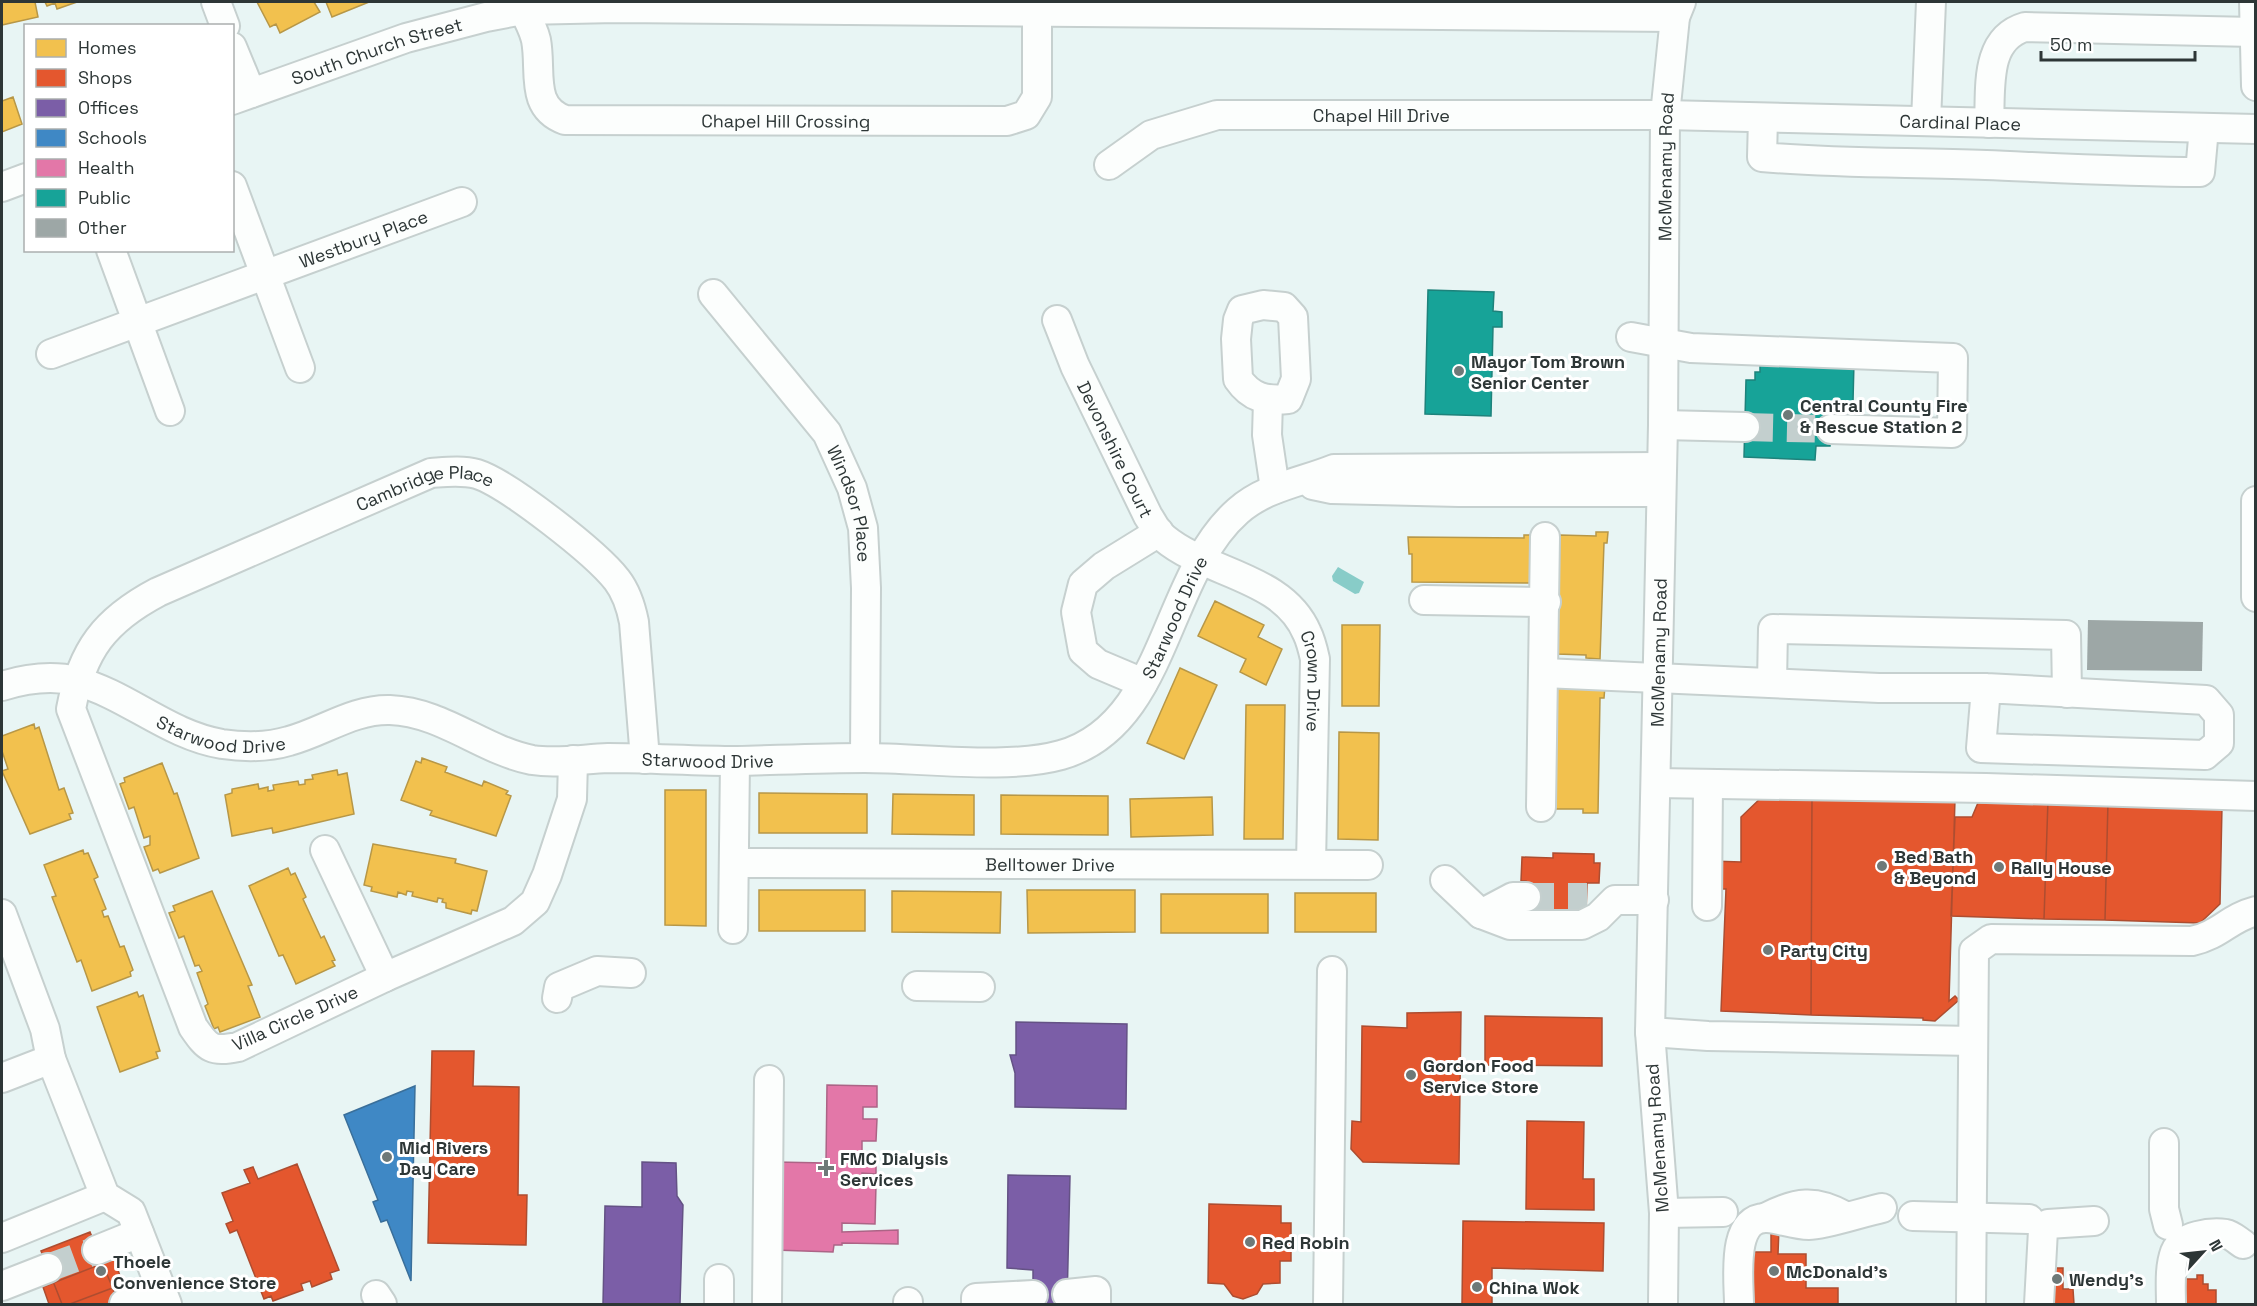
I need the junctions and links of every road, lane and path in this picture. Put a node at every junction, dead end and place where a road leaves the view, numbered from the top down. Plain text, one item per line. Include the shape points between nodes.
1 (216, 2) edge
2 (1931, 2) edge
3 (2254, 2) edge
4 (521, 6) edge
5 (1678, 9) edge
6 (1037, 13) junction
7 (224, 24) edge
8 (2254, 32) edge
9 (234, 57) edge
10 (2255, 84) edge
11 (242, 97) edge
12 (1665, 115) junction
13 (1763, 118) junction
14 (1926, 121) junction
15 (1989, 123) junction
16 (2051, 125) junction
17 (2204, 128) junction
18 (2256, 129) edge
19 (1109, 165) dead end
20 (2049, 169) junction
21 (24, 179) edge
22 (2, 187) edge
23 (234, 191) edge
24 (462, 202) dead end
25 (112, 252) edge
26 (265, 275) junction
27 (713, 294) dead end
28 (1057, 320) dead end
29 (138, 322) junction
30 (1631, 337) dead end
31 (1664, 342) junction
32 (51, 354) dead end
33 (300, 368) dead end
34 (1268, 401) dead end
35 (170, 411) dead end
36 (1663, 425) junction
37 (1745, 427) tunnel mouth
38 (1831, 429) tunnel mouth
39 (1662, 479) junction
40 (1275, 489) junction
41 (2256, 501) edge
42 (1159, 532) junction
43 (1545, 537) dead end
44 (1199, 559) junction
45 (2256, 597) edge
46 (1424, 600) dead end
47 (1546, 602) junction
48 (1544, 673) junction
49 (1658, 677) junction
50 (76, 681) junction
51 (1143, 682) junction
52 (1772, 683) junction
53 (2, 686) edge
54 (1986, 688) junction
55 (2067, 693) junction
56 (865, 758) junction
57 (645, 759) junction
58 (573, 760) junction
59 (735, 761) junction
60 (1656, 783) junction
61 (1708, 784) junction
62 (2256, 796) edge
63 (1541, 807) dead end
64 (325, 850) dead end
65 (734, 863) junction
66 (1311, 864) junction
67 (1368, 865) dead end
68 (1445, 880) dead end
69 (1526, 897) tunnel mouth
70 (1587, 897) tunnel mouth
71 (1615, 900) junction
72 (1654, 900) junction
73 (1707, 906) dead end
74 (2256, 911) edge
75 (2, 914) edge
76 (1480, 914) junction
77 (734, 929) dead end
78 (1332, 971) dead end
79 (631, 974) dead end
80 (385, 977) junction
81 (917, 986) dead end
82 (980, 987) dead end
83 (558, 998) dead end
84 (1650, 1032) junction
85 (1973, 1041) junction
86 (51, 1059) junction
87 (2, 1078) edge
88 (769, 1080) dead end
89 (2164, 1143) dead end
90 (105, 1196) junction
91 (1882, 1208) dead end
92 (1723, 1212) dead end
93 (1664, 1213) junction
94 (1913, 1216) dead end
95 (1970, 1217) junction
96 (2029, 1219) dead end
97 (2094, 1221) dead end
98 (2168, 1225) dead end
99 (139, 1233) junction
100 (2, 1238) edge
101 (2243, 1244) dead end
102 (97, 1250) tunnel mouth
103 (48, 1268) tunnel mouth
104 (2, 1286) edge
105 (1068, 1294) dead end
106 (1033, 1295) dead end
107 (164, 1297) edge
108 (1096, 1298) edge
109 (976, 1301) edge
110 (767, 1302) dead end
111 (123, 1305) edge
112 (1328, 1305) edge
113 (1663, 1305) edge
114 (1739, 1305) edge
115 (1971, 1305) edge
116 (2039, 1305) edge
117 (2171, 1305) edge

1 - 7 street
2 - 14 street
3 - 8 street
4 - 6 street, South Church Street
4 - 6 street, Chapel Hill Crossing via 535,39 540,98 550,115 565,120 1007,121 1026,115 1037,97
4 - 11 street, South Church Street via 406,38
5 - 6 street, South Church Street
5 - 12 street, McMenamy Road
8 - 10 street
8 - 15 street via 2025,27 2015,30 2002,41 1994,57
9 - 11 street
12 - 13 street, Cardinal Place
12 - 19 street, Chapel Hill Drive via 1218,114 1151,135
12 - 31 street, McMenamy Road
13 - 14 street, Cardinal Place
13 - 20 street via 1762,157
14 - 15 street, Cardinal Place
15 - 16 street, Cardinal Place
16 - 17 street, Cardinal Place
16 - 20 street
17 - 18 street, Cardinal Place
17 - 20 street via 2200,172
21 - 22 street
23 - 26 street
24 - 26 street, Westbury Place
25 - 29 street
26 - 29 street, Westbury Place
26 - 33 street
27 - 56 street, Windsor Place via 827,433 852,488 862,528 865,578
28 - 42 street, Devonshire Court via 1086,388
29 - 32 street, Westbury Place
29 - 35 street
30 - 31 street
31 - 36 street, McMenamy Road
31 - 38 street via 1691,348 1953,358 1952,432
34 - 40 street via 1267,435
36 - 37 street
36 - 39 street, McMenamy Road
39 - 40 street, Starwood Drive via 1334,469
39 - 49 street, McMenamy Road
40 - 44 street, Starwood Drive via 1240,508
41 - 45 street
42 - 44 street, Devonshire Court
42 - 51 street via 1083,584 1076,612 1083,651 1098,664
43 - 47 street
44 - 51 street, Starwood Drive
44 - 66 street, Crown Drive via 1267,590 1289,607 1307,631 1315,659
46 - 47 street
47 - 48 street
48 - 49 street
48 - 63 street
49 - 52 street
49 - 60 street, McMenamy Road
50 - 53 street, Starwood Drive via 27,679
50 - 57 street, Cambridge Place via 112,620 149,596 431,473 476,474 501,484 596,558 622,588 634,622
50 - 58 street, Starwood Drive via 194,738 224,744 260,746 288,742 353,716 388,710 425,716 531,759
50 - 80 street, Villa Circle Drive via 71,709 193,1027 204,1044 219,1051 238,1047
51 - 56 street, Starwood Drive via 1117,722 1092,742 1066,754 1032,762
52 - 54 street
52 - 55 street via 1773,629 2066,634
54 - 55 street
54 - 55 street via 1981,748 2205,755 2219,744 2219,715 2206,700
56 - 59 street, Starwood Drive
57 - 58 street, Starwood Drive
57 - 59 street, Starwood Drive
58 - 80 street, Villa Circle Drive via 572,799 535,902 513,921
59 - 65 street
60 - 61 street
60 - 72 street, McMenamy Road
61 - 62 street
61 - 73 street
64 - 80 street
65 - 66 street, Belltower Drive
65 - 77 street
66 - 67 street, Belltower Drive
68 - 76 street
69 - 76 street via 1513,897
70 - 71 street
71 - 72 street
71 - 76 street via 1598,917 1582,925 1510,925
72 - 84 street, McMenamy Road
74 - 85 street via 2238,916 2212,936 2192,941 1990,939 1974,951
75 - 86 street via 45,1029
78 - 112 street
79 - 83 street via 597,971 559,987
81 - 82 street
84 - 85 street
84 - 93 street, McMenamy Road
85 - 95 street
86 - 87 street
86 - 90 street
88 - 110 street
89 - 98 street via 2164,1209
90 - 99 street via 131,1212
90 - 100 street
91 - 114 street via 1845,1216 1827,1206 1788,1206 1749,1224 1740,1240
92 - 93 street
93 - 113 street, McMenamy Road
94 - 95 street
95 - 96 street
95 - 115 street
97 - 116 street via 2057,1222 2043,1230
99 - 102 street
99 - 107 street
101 - 117 street via 2228,1234 2187,1240 2176,1250
103 - 104 street
105 - 108 street
106 - 109 street
107 - 111 street

